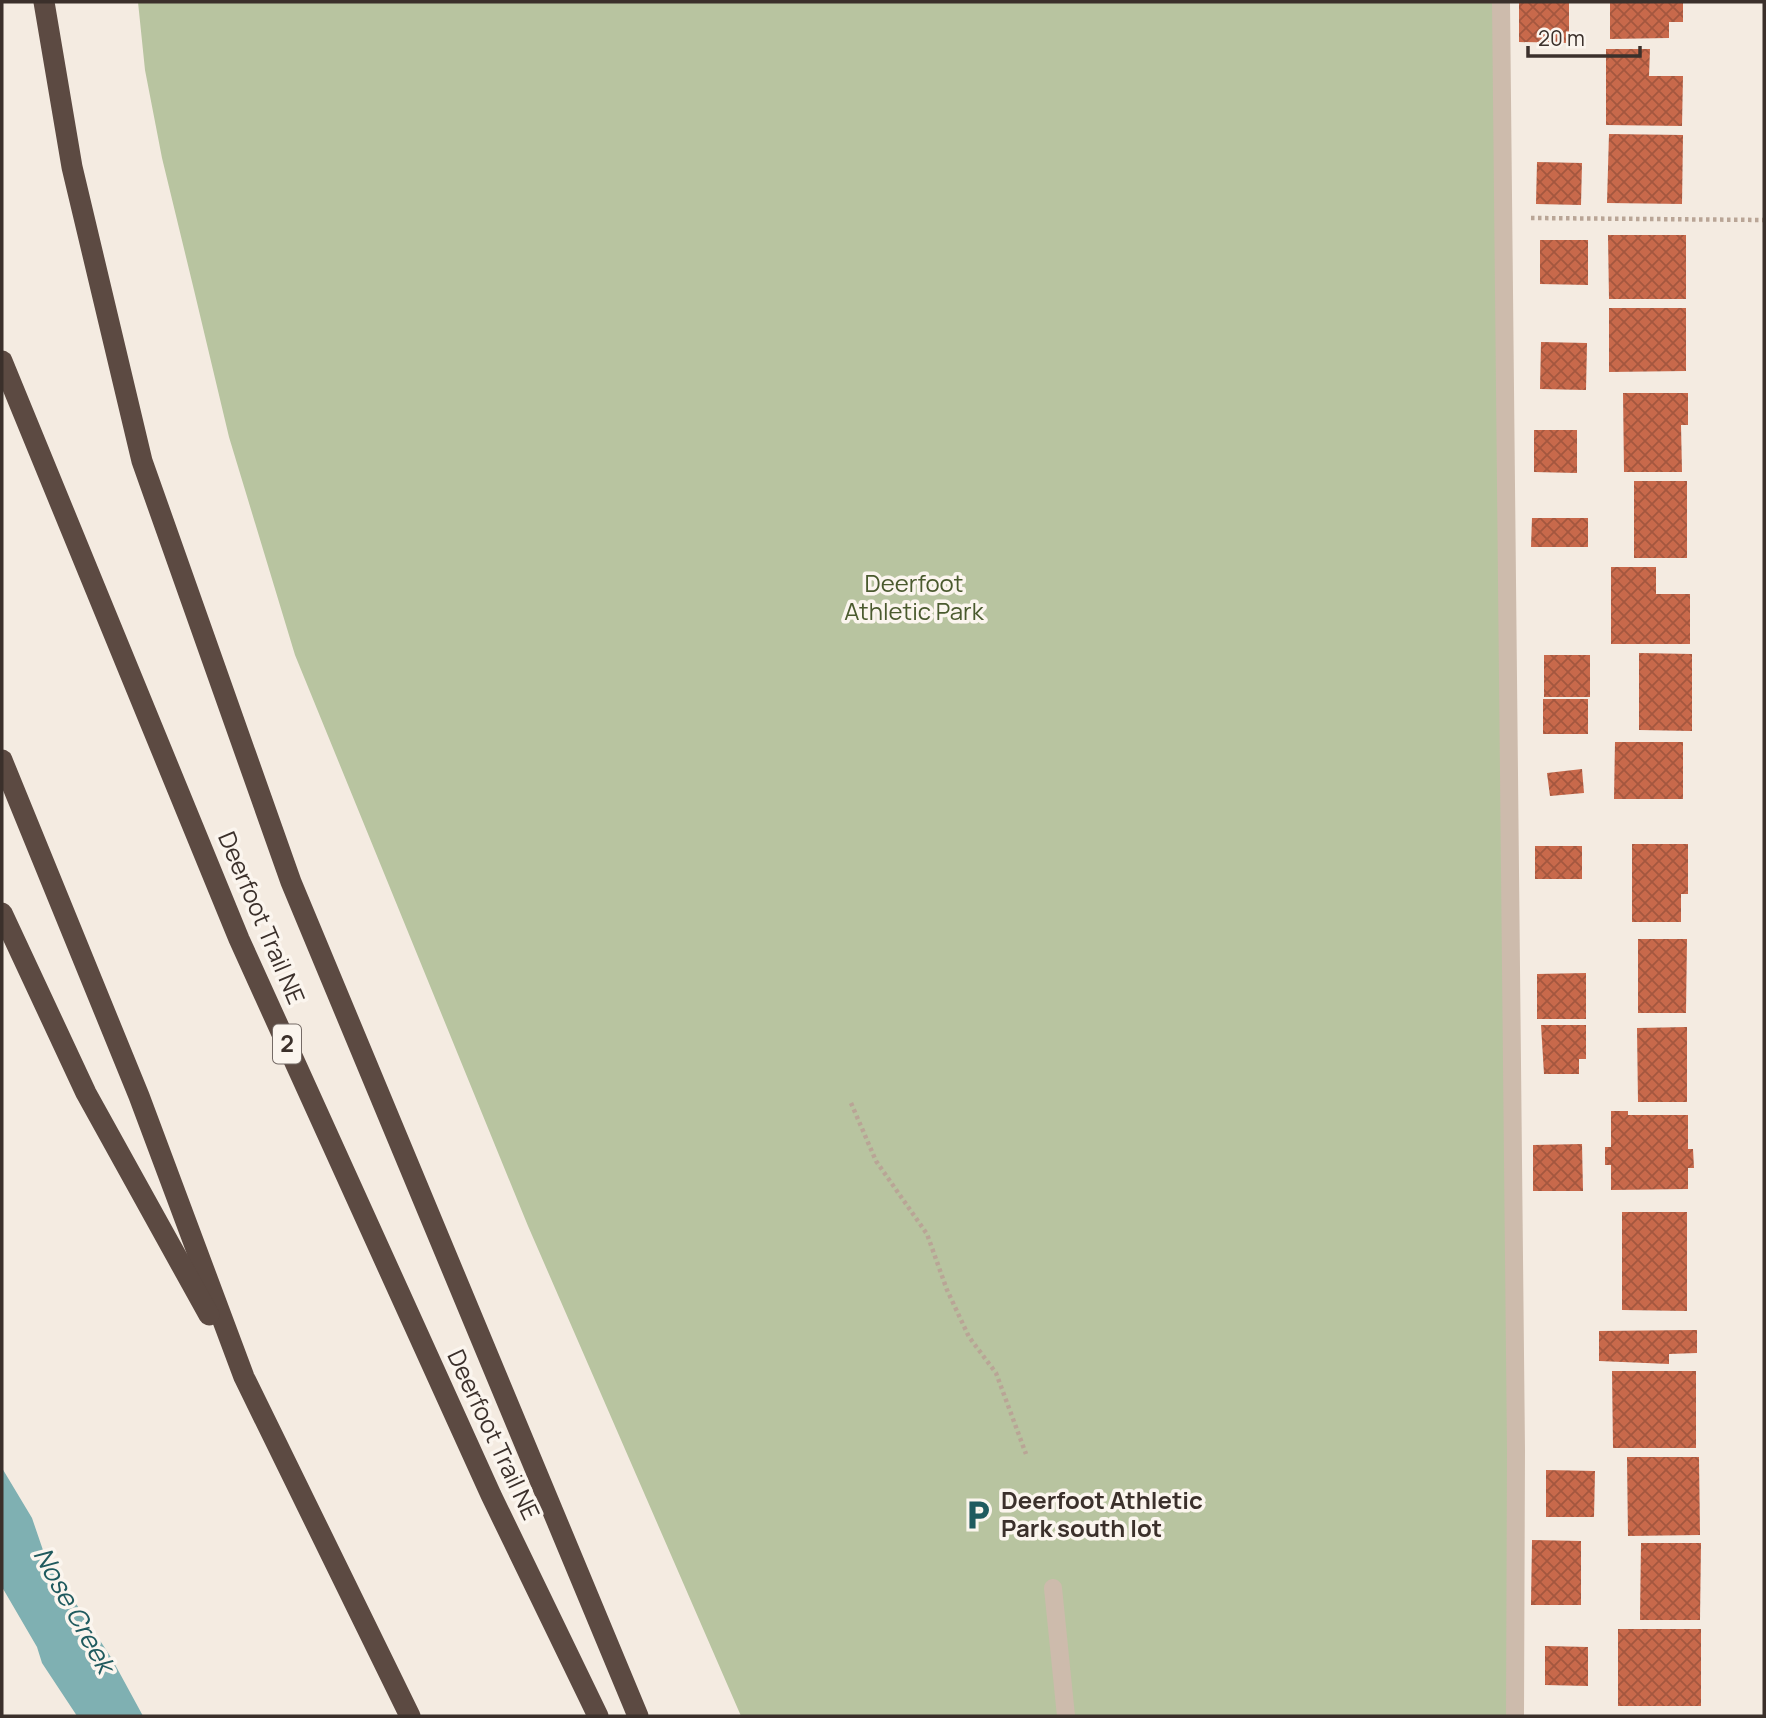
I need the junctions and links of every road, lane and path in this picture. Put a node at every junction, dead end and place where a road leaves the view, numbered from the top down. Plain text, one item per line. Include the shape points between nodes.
1 (44, 2) edge
2 (1501, 2) edge
3 (1503, 218) junction
4 (1764, 220) edge
5 (2, 361) edge
6 (2, 760) edge
7 (2, 913) edge
8 (851, 1103) dead end
9 (244, 1377) junction
10 (1026, 1454) dead end
11 (1053, 1588) dead end
12 (410, 1716) edge
13 (598, 1716) edge
14 (638, 1716) edge
15 (1066, 1716) edge
16 (1515, 1716) edge

1 - 14 highway via 72,167 146,474 291,882
2 - 3 lane
3 - 4 path
3 - 16 lane
5 - 13 highway, Deerfoot Trail NE / 2 via 239,939 491,1496
6 - 9 highway via 139,1096
7 - 9 highway via 86,1093
8 - 10 path via 876,1161 927,1234 970,1337 996,1373
9 - 12 highway
11 - 15 lane

